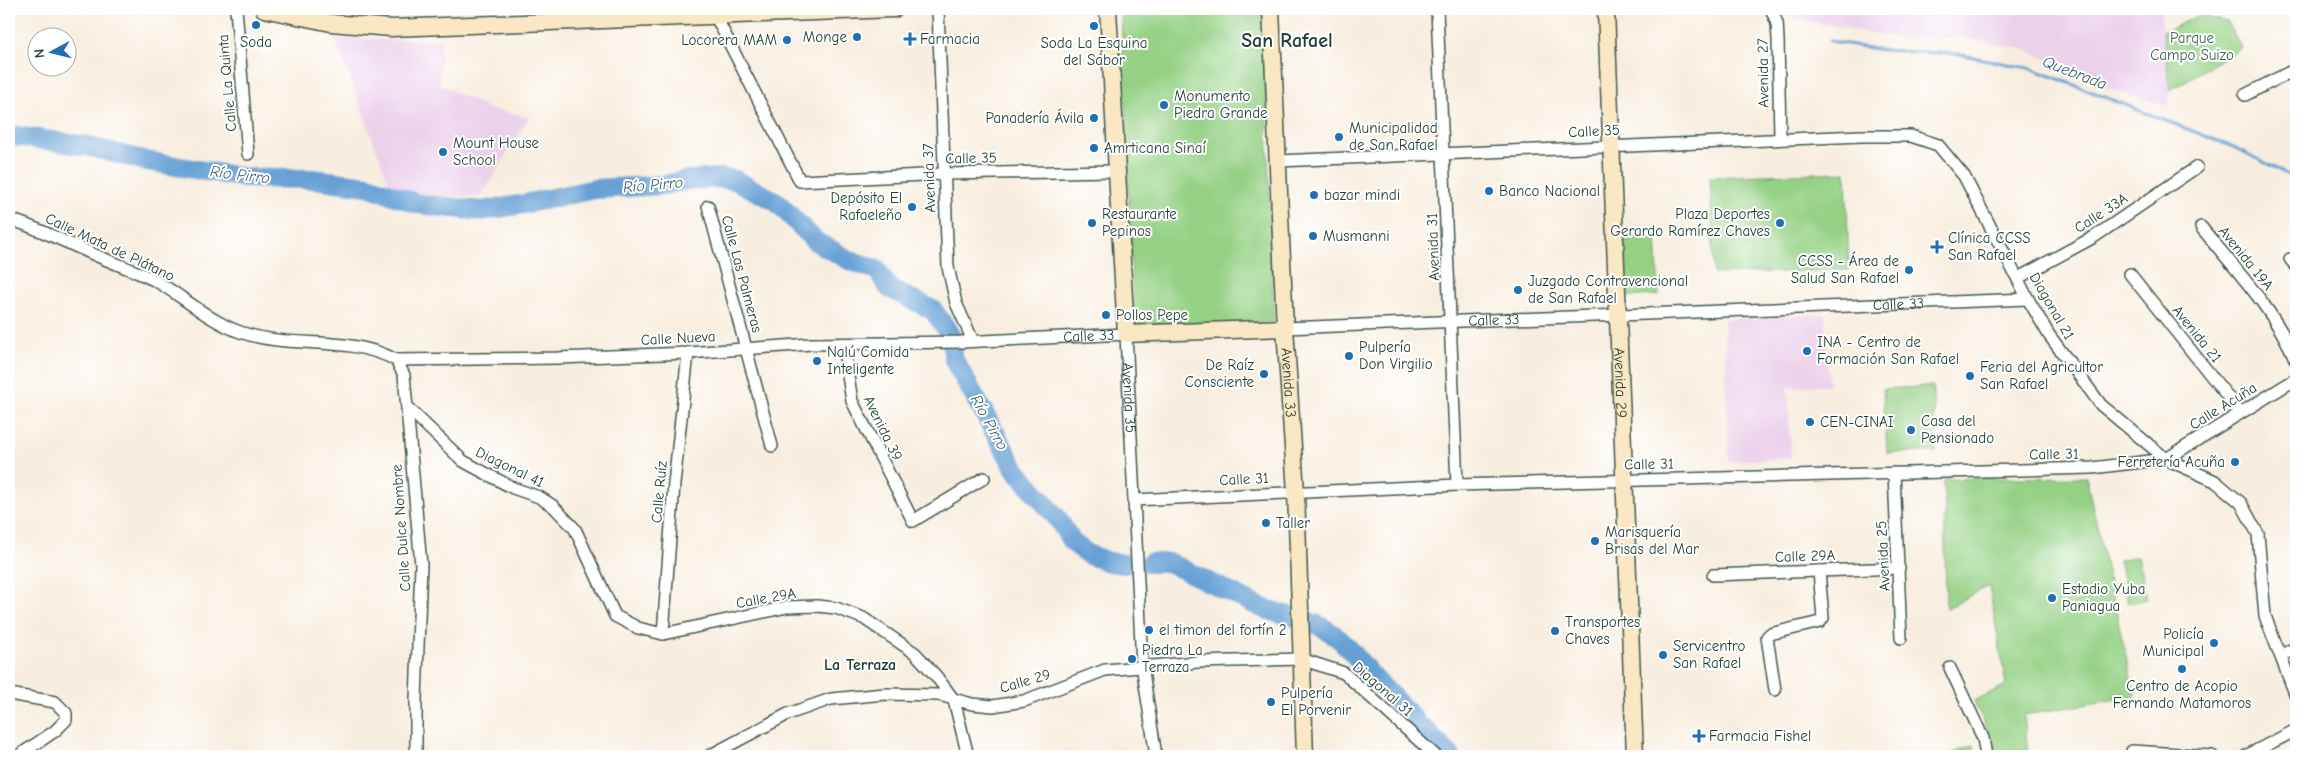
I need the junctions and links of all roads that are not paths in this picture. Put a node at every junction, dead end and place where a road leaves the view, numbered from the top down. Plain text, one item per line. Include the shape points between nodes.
1 (236, 9) edge
2 (264, 9) edge
3 (894, 9) edge
4 (938, 9) edge
5 (1108, 9) edge
6 (1272, 9) edge
7 (1437, 9) edge
8 (1606, 9) edge
9 (1770, 9) edge
10 (772, 11) edge
11 (283, 12) edge
12 (716, 17) junction
13 (2296, 69) edge
14 (2245, 95) dead end
15 (1911, 136) joint
16 (1780, 138) junction
17 (1610, 145) junction
18 (248, 154) dead end
19 (1444, 154) junction
20 (1278, 161) junction
21 (2197, 167) dead end
22 (1116, 171) junction
23 (944, 174) junction
24 (708, 206) dead end
25 (9, 219) edge
26 (2201, 227) dead end
27 (2130, 274) dead end
28 (2018, 278) junction
29 (2028, 299) junction
30 (1618, 315) junction
31 (1451, 321) junction
32 (1285, 328) junction
33 (1126, 334) junction
34 (973, 341) junction
35 (961, 342) joint
36 (843, 344) junction
37 (748, 349) junction
38 (688, 353) junction
39 (396, 360) junction
40 (2296, 361) edge
41 (2296, 379) edge
42 (407, 407) junction
43 (2240, 412) junction
44 (772, 446) dead end
45 (2166, 459) junction
46 (1894, 473) junction
47 (984, 478) dead end
48 (1623, 480) junction
49 (1457, 485) junction
50 (1296, 492) junction
51 (1132, 500) junction
52 (1899, 568) junction
53 (1819, 571) junction
54 (1713, 575) dead end
55 (614, 616) joint
56 (663, 634) junction
57 (1901, 638) dead end
58 (2296, 646) edge
59 (2281, 656) junction
60 (1301, 659) junction
61 (1142, 666) junction
62 (1950, 668) dead end
63 (1775, 690) dead end
64 (9, 694) edge
65 (2296, 696) edge
66 (954, 700) junction
67 (2296, 730) edge
68 (2132, 751) dead end
69 (18, 756) edge
70 (416, 756) edge
71 (709, 756) edge
72 (968, 756) edge
73 (1156, 756) edge
74 (1305, 756) edge
75 (1436, 756) edge
76 (1635, 756) edge
77 (1986, 756) edge
78 (2212, 756) edge
79 (2246, 756) edge

1 - 18 street, Calle La Quinta
2 - 11 main road
3 - 10 main road
4 - 23 street, Avenida 37
5 - 22 main road, Avenida 35
6 - 20 main road, Avenida 33
7 - 19 street, Avenida 31
8 - 17 main road, Avenida 29
9 - 16 street, Avenida 27 via 1777,23
10 - 12 main road
11 - 12 main road via 331,23 391,28
12 - 23 street, Calle 35 via 798,179
13 - 14 street
15 - 16 street, Calle 35
15 - 28 street, Diagonal 21 via 1938,145 1964,176
16 - 17 street, Calle 35
17 - 19 street, Calle 35
17 - 30 main road, Avenida 29
19 - 20 street, Calle 35
19 - 31 street, Avenida 31
20 - 32 main road, Avenida 33
21 - 28 street, Calle 33A via 2094,237
22 - 23 street, Calle 35
22 - 33 main road, Avenida 35
23 - 34 street, Avenida 37 via 950,283
24 - 37 street, Calle Las Palmeras
25 - 39 street, Calle Mata de Plátano via 156,281 239,332 256,337 351,345 380,352
26 - 40 street, Avenida 19A via 2286,336
27 - 43 street, Avenida 21
28 - 29 street, Diagonal 21
29 - 30 street, Calle 33
29 - 45 street, Diagonal 21 via 2079,378 2101,405
30 - 31 street, Calle 33
30 - 48 main road, Avenida 29
31 - 32 street, Calle 33
31 - 49 street, Avenida 31
32 - 33 main road, Calle 33
32 - 50 main road, Avenida 33
33 - 34 street, Calle 33
33 - 51 street, Avenida 35
34 - 35 street, Calle 33
35 - 36 street, Calle Nueva
36 - 37 street, Calle Nueva
36 - 47 street, Avenida 39 via 852,401 913,521
37 - 38 street, Calle Nueva
37 - 44 street, Calle Las Palmeras
38 - 39 street, Calle Nueva
38 - 56 street, Calle Ruíz
39 - 42 street, Calle Dulce Nombre via 404,375
41 - 43 street, Calle Acuña
42 - 55 street, Diagonal 41 via 463,461 513,488 539,497 576,529
42 - 70 street, Calle Dulce Nombre via 421,565
43 - 45 street, Calle Acuña
45 - 46 street, Calle 31 via 2092,468
45 - 59 street, Diagonal 21 via 2215,481 2241,503 2258,534 2263,606
46 - 48 street, Calle 31
46 - 52 street, Avenida 25
48 - 49 street, Calle 31
48 - 76 main road, Avenida 29
49 - 50 street, Calle 31
50 - 51 street, Calle 31
50 - 60 main road, Avenida 33
51 - 61 street, Avenida 35
52 - 53 street, Calle 29A
52 - 57 street, Avenida 25
53 - 54 street, Calle 29A
53 - 63 street via 1823,618 1820,622 1767,637
55 - 56 street, Calle 29A via 638,628
56 - 66 street, Calle 29A via 787,607 836,608 863,618 915,653
58 - 59 street
59 - 65 street, Diagonal 21
60 - 61 street, Calle 29
60 - 74 main road, Avenida 33
60 - 75 street, Diagonal 31 via 1344,673
61 - 66 street, Calle 29 via 1089,674 1024,701 993,706
61 - 73 street, Avenida 35
62 - 77 street via 1983,738
64 - 69 street via 55,702 66,713 66,720 55,731
66 - 71 street, Calle 29 via 939,695 885,694 831,699 788,714
66 - 72 street
67 - 79 street
68 - 78 street

